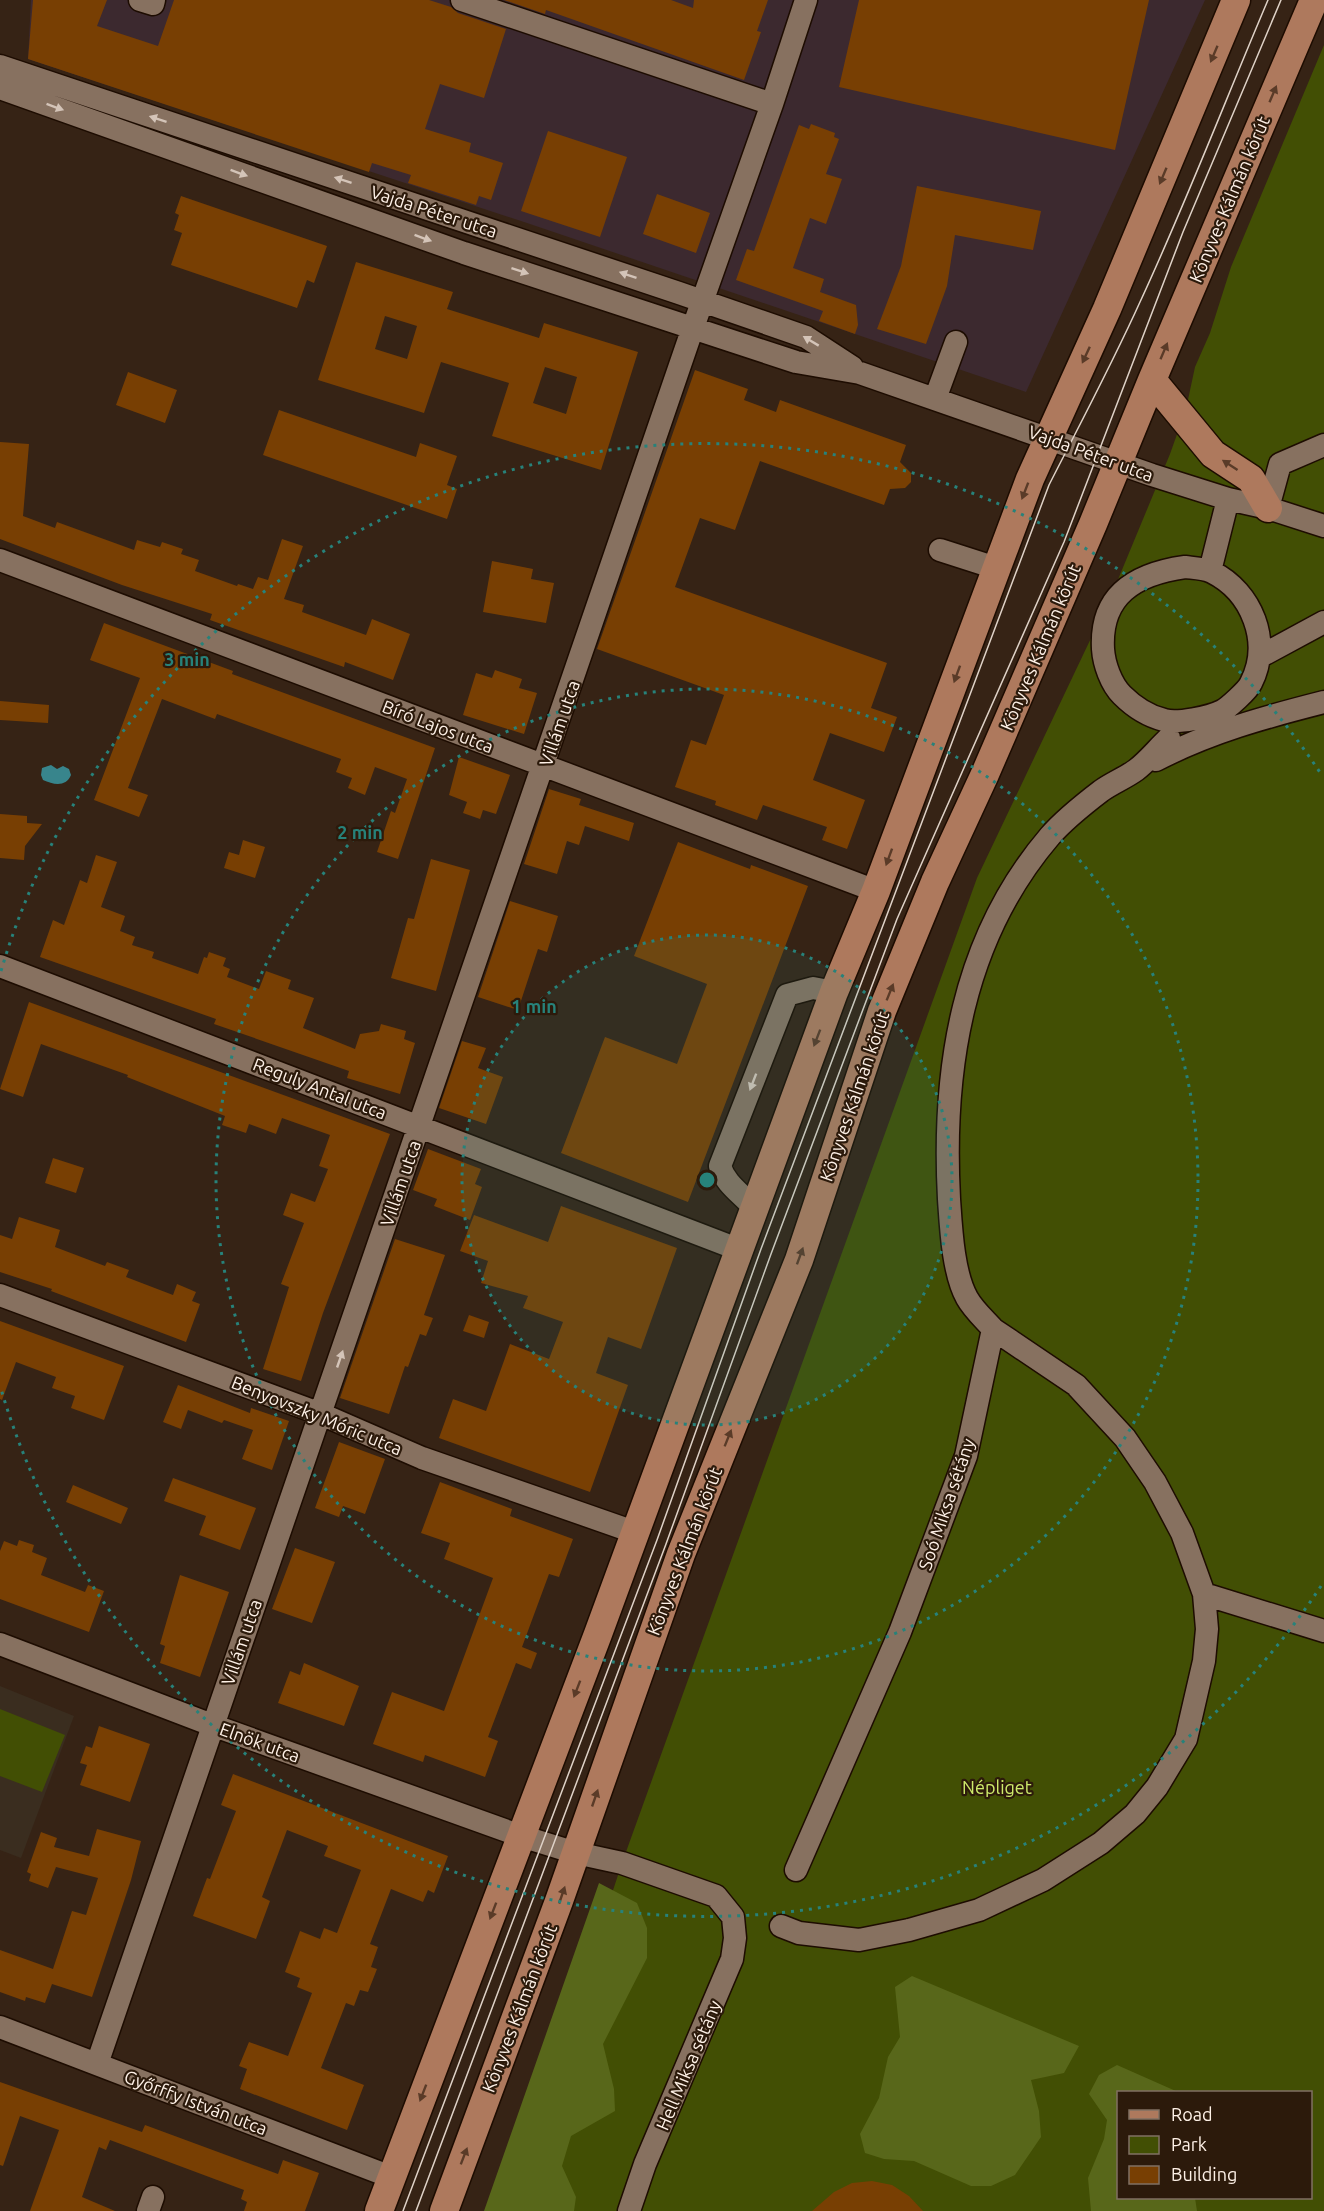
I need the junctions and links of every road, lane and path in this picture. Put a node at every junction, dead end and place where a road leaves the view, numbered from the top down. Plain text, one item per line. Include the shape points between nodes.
1 (140, 0) edge
2 (154, 0) edge
3 (462, 0) edge
4 (806, 0) edge
5 (1236, 0) edge
6 (1314, 0) edge
7 (0, 66) edge
8 (0, 88) edge
9 (772, 104) junction
10 (703, 301) junction
11 (693, 328) junction
12 (956, 342) dead end
13 (860, 373) junction
14 (1152, 380) junction
15 (935, 399) junction
16 (1048, 437) junction
17 (1324, 445) edge
18 (1117, 463) junction
19 (1228, 499) junction
20 (1268, 507) junction
21 (1324, 526) edge
22 (940, 550) dead end
23 (0, 560) edge
24 (996, 568) junction
25 (1210, 571) junction
26 (1324, 622) edge
27 (1261, 656) junction
28 (1281, 699) dead end
29 (1324, 701) edge
30 (1169, 738) dead end
31 (544, 766) junction
32 (1136, 770) junction
33 (876, 891) junction
34 (0, 966) edge
35 (834, 992) junction
36 (420, 1127) junction
37 (754, 1208) junction
38 (740, 1251) junction
39 (0, 1295) edge
40 (993, 1329) junction
41 (321, 1414) junction
42 (634, 1532) junction
43 (1204, 1594) junction
44 (1324, 1631) edge
45 (0, 1644) edge
46 (212, 1725) junction
47 (521, 1836) junction
48 (576, 1853) junction
49 (796, 1870) dead end
50 (733, 1917) joint
51 (781, 1926) dead end
52 (0, 2026) edge
53 (97, 2064) junction
54 (392, 2177) junction
55 (379, 2211) edge
56 (444, 2211) edge
57 (629, 2211) edge

1 - 2 street via 153,4
3 - 9 street
4 - 9 street, Villám utca
5 -> 16 main road via 1107,309
14 -> 6 main road, Könyves Kálmán körút
10 -> 7 street, Vajda Péter utca
8 -> 11 street, Vajda Péter utca via 464,253
9 - 10 street, Villám utca
10 - 11 street, Villám utca
13 -> 10 street, Vajda Péter utca via 806,337
11 - 13 street, Vajda Péter utca via 796,362
11 - 31 street, Villám utca
12 - 15 street
13 - 15 street, Vajda Péter utca
14 - 18 main road, Könyves Kálmán körút
20 -> 14 main road via 1251,479 1213,454
15 - 16 street, Vajda Péter utca
16 - 18 street, Vajda Péter utca
16 -> 24 main road
17 - 20 street via 1280,464
18 - 19 street, Vajda Péter utca
48 -> 18 main road, Könyves Kálmán körút via 681,1554 798,1260 882,1011
19 - 20 street, Vajda Péter utca
19 - 25 street
20 - 21 street, Vajda Péter utca
22 - 24 street
23 - 31 street, Bíró Lajos utca
24 -> 33 main road
25 - 27 street via 1232,585 1248,603 1257,627
25 - 27 street via 1185,567 1160,571 1137,581 1112,603 1102,629 1104,663 1119,692 1137,708 1166,721 1197,719 1223,711 1251,685
26 - 27 street
28 - 29 street
29 - 32 street via 1191,741
30 - 32 street
31 - 33 street, Bíró Lajos utca
31 - 36 street, Villám utca
32 - 40 street via 1102,791 1051,835 1000,907 968,992 951,1066 947,1156 951,1232 967,1298
33 - 35 main road
34 - 36 street, Reguly Antal utca
35 -> 37 main road
35 -> 37 street via 813,988 787,995 720,1166 723,1178
36 - 38 street, Reguly Antal utca
41 -> 36 street, Villám utca
37 - 38 main road
38 - 42 main road
39 - 41 street, Benyovszky Móric utca
40 - 43 street via 1076,1386 1125,1438 1155,1482 1182,1533
40 - 49 street, Soó Miksa sétány via 966,1456 900,1632
41 - 42 street, Benyovszky Móric utca via 422,1458
41 - 46 street, Villám utca
42 -> 47 main road
43 - 44 street
43 - 51 street via 1204,1661 1186,1739 1136,1814 1101,1843 1043,1880 979,1910 909,1930 860,1940 799,1933
45 - 46 street, Elnök utca
46 - 47 street, Elnök utca
46 - 53 street, Villám utca
47 - 48 street, Elnök utca
47 -> 54 main road
48 - 50 street, Elnök utca via 622,1863 716,1896
56 -> 48 main road, Könyves Kálmán körút
50 - 57 street, Hell Miksa sétány via 732,1959
52 - 53 street, Győrffy István utca
53 - 54 street, Győrffy István utca
54 - 55 main road

